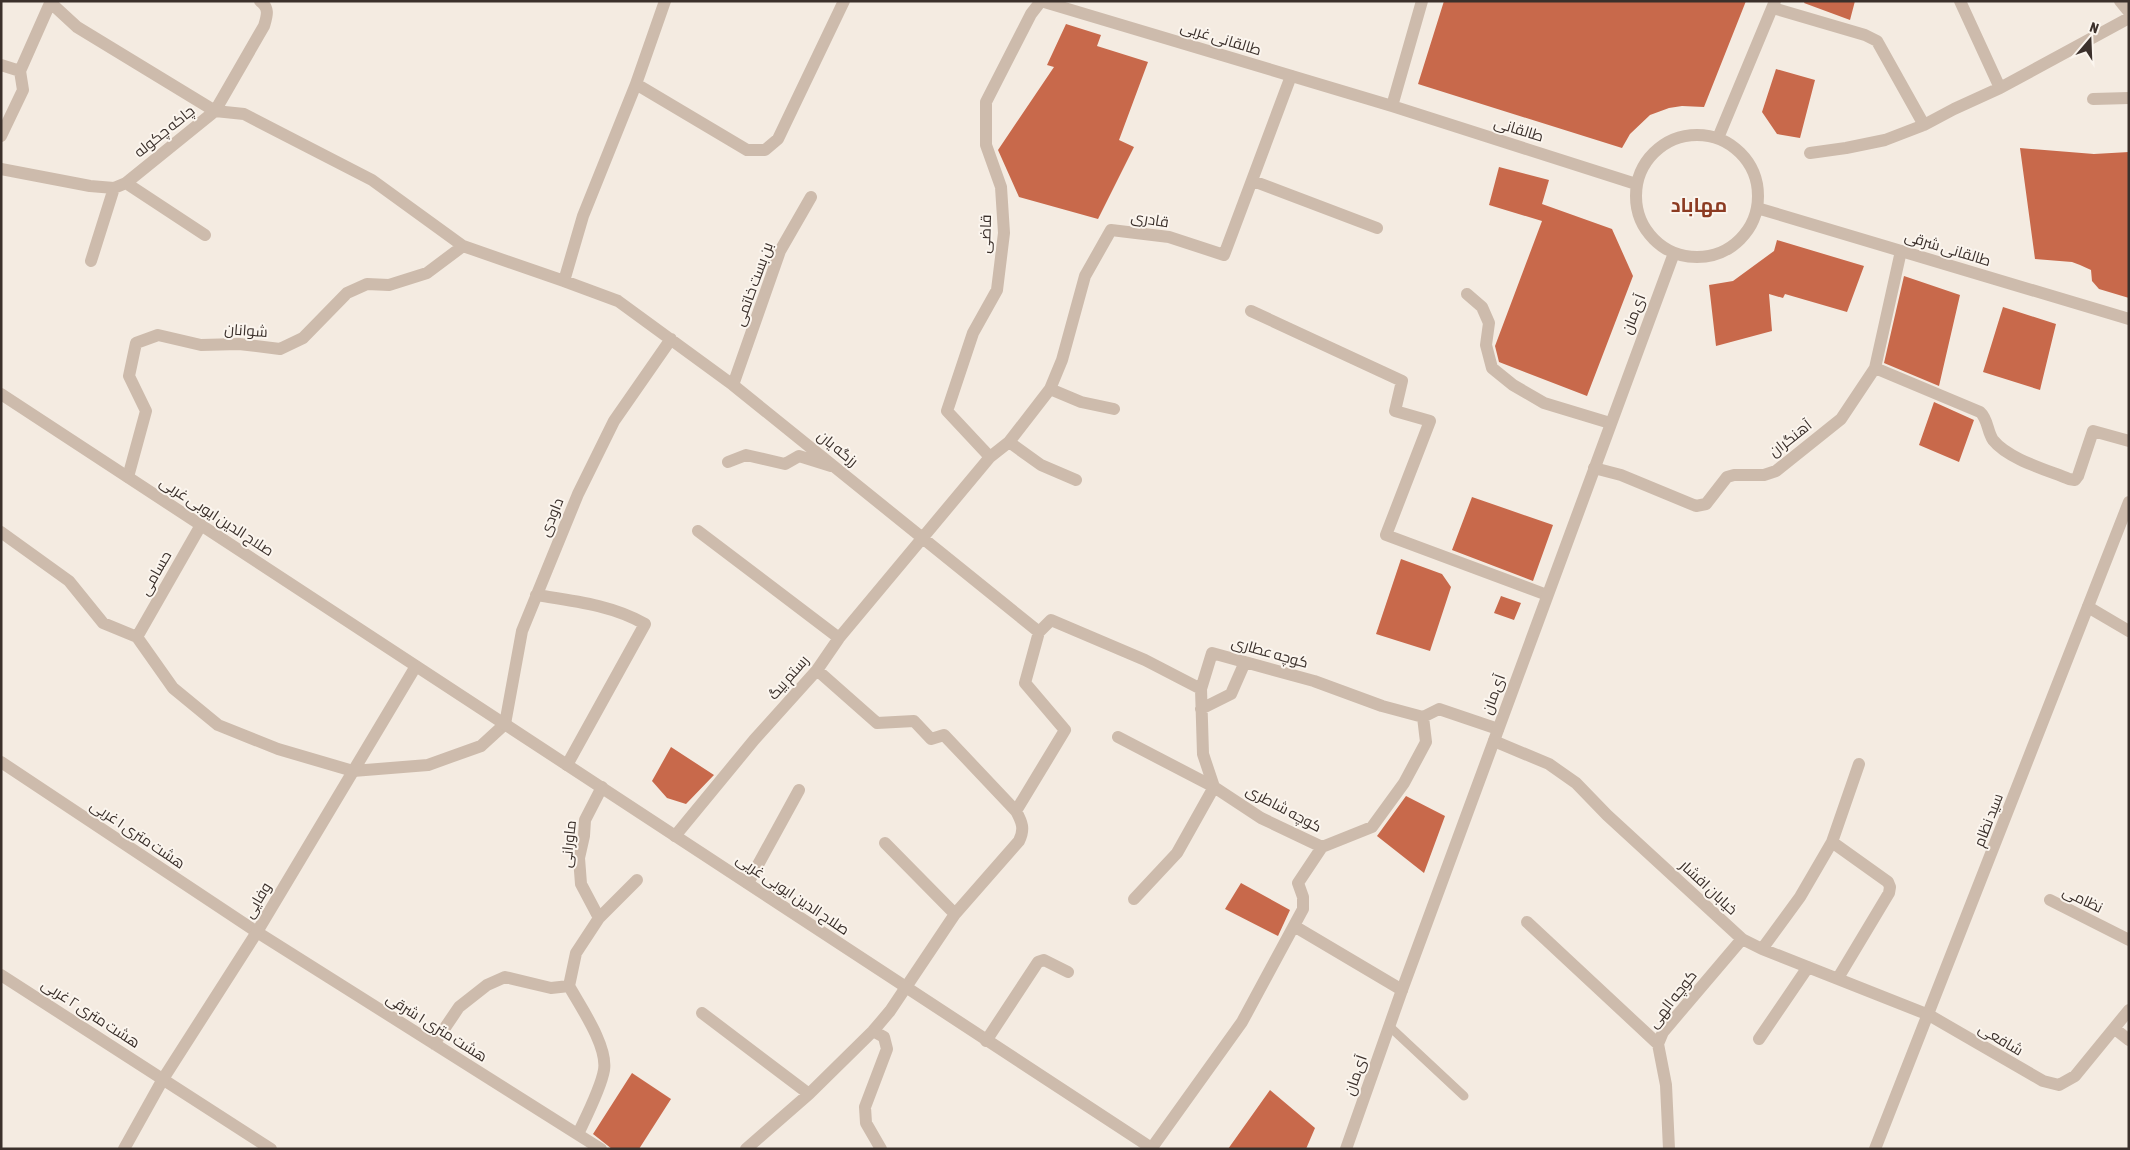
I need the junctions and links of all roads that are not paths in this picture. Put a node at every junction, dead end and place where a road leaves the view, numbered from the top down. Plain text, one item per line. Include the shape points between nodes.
1 (260, 1) edge
2 (665, 1) edge
3 (844, 1) edge
4 (1041, 1) edge
5 (1422, 1) edge
6 (1960, 1) edge
7 (2120, 1) edge
8 (51, 2) edge
9 (1774, 5) edge
10 (2129, 12) edge
11 (2129, 18) edge
12 (1, 65) edge
13 (20, 71) junction
14 (1291, 76) junction
15 (636, 84) junction
16 (2000, 88) junction
17 (2129, 98) edge
18 (2093, 99) dead end
19 (1392, 106) junction
20 (215, 111) junction
21 (1924, 126) junction
22 (1, 136) edge
23 (1718, 138) junction
24 (1810, 153) dead end
25 (1, 169) edge
26 (1253, 181) junction
27 (126, 183) junction
28 (1636, 184) junction
29 (114, 188) junction
30 (811, 197) dead end
31 (1757, 208) junction
32 (1377, 228) dead end
33 (206, 235) dead end
34 (463, 246) junction
35 (1901, 251) junction
36 (1674, 253) junction
37 (92, 261) dead end
38 (564, 281) junction
39 (1467, 294) dead end
40 (1251, 311) dead end
41 (2129, 319) edge
42 (671, 339) junction
43 (1876, 368) junction
44 (733, 385) junction
45 (1050, 389) junction
46 (1, 394) edge
47 (1114, 409) dead end
48 (1610, 423) junction
49 (2129, 441) edge
50 (1009, 442) junction
51 (990, 457) junction
52 (728, 462) dead end
53 (837, 468) junction
54 (1594, 468) junction
55 (128, 477) junction
56 (1076, 480) dead end
57 (2129, 502) edge
58 (202, 525) junction
59 (698, 531) dead end
60 (1, 532) edge
61 (923, 537) junction
62 (1548, 594) junction
63 (536, 595) junction
64 (2088, 607) junction
65 (2129, 631) edge
66 (1039, 632) junction
67 (137, 637) junction
68 (839, 638) junction
69 (1245, 662) junction
70 (416, 666) junction
71 (817, 670) junction
72 (1201, 689) junction
73 (1201, 710) junction
74 (1423, 718) junction
75 (506, 724) junction
76 (1496, 735) junction
77 (1118, 736) dead end
78 (1, 762) edge
79 (1859, 764) dead end
80 (567, 765) junction
81 (353, 771) junction
82 (602, 787) junction
83 (1214, 787) junction
84 (799, 790) dead end
85 (1016, 811) junction
86 (675, 836) junction
87 (1832, 842) junction
88 (884, 843) dead end
89 (1322, 847) junction
90 (638, 880) dead end
91 (748, 883) junction
92 (1134, 899) dead end
93 (2050, 900) dead end
94 (955, 914) junction
95 (599, 918) junction
96 (1527, 922) dead end
97 (1294, 926) junction
98 (257, 932) junction
99 (1742, 939) junction
100 (2129, 940) edge
101 (1762, 949) junction
102 (1808, 967) junction
103 (1068, 972) dead end
104 (1, 975) edge
105 (1838, 978) junction
106 (569, 986) junction
107 (904, 988) junction
108 (1402, 990) junction
109 (2129, 1010) edge
110 (702, 1013) dead end
111 (1929, 1015) junction
112 (1389, 1026) junction
113 (2115, 1029) junction
114 (873, 1031) junction
115 (1759, 1039) dead end
116 (2129, 1040) edge
117 (986, 1041) junction
118 (434, 1044) junction
119 (1658, 1044) junction
120 (164, 1079) junction
121 (809, 1094) junction
122 (1464, 1096) dead end
123 (578, 1134) junction
124 (1152, 1148) edge
125 (124, 1149) edge
126 (271, 1149) edge
127 (601, 1149) edge
128 (746, 1149) edge
129 (882, 1149) edge
130 (1346, 1149) edge
131 (1669, 1149) edge
132 (1875, 1149) edge

1 - 20 street via 268,13 264,26
2 - 15 street
3 - 15 street via 778,139 765,150 747,150
4 - 14 street, طالقانی غربی
4 - 51 street, قاضی via 986,102 986,146 1001,187 1004,233 997,290 973,333 947,411
5 - 19 street
6 - 16 street
7 - 10 street
8 - 13 street, چاکه چکوله
8 - 20 street, چاکه چکوله via 77,27
9 - 21 street via 1877,41
9 - 23 street
11 - 16 street
12 - 13 street
13 - 22 street, چاکه چکوله via 23,90
14 - 19 street, طالقانی غربی
14 - 26 street, قادری
15 - 38 street via 583,216
16 - 21 street
17 - 18 street
19 - 28 street, طالقانی
20 - 27 street, چاکه چکوله
20 - 34 street, رزگه یان via 244,114 372,180
21 - 24 street via 1885,140
23 - 28 street via 1685,135 1668,142 1653,152
23 - 31 street via 1738,151 1751,167 1758,187
25 - 29 street, چاکه چکوله
26 - 32 street
26 - 45 street, قادری via 1224,255 1169,237 1111,230 1084,276 1062,360
27 - 29 street, چاکه چکوله
27 - 33 street
28 - 36 street via 1636,205 1643,225 1656,242
29 - 37 street
30 - 44 street, بن بست خاتمی via 780,251
31 - 35 street, طالقانی شرقی
31 - 36 street via 1751,225 1726,250 1709,256 1691,257
34 - 38 street, رزگه یان
34 - 55 street, شوانان via 427,273 389,285 367,284 347,293 303,338 280,349 239,344 201,345 158,335 136,343 129,376 146,411
35 - 41 street, طالقانی شرقی
35 - 43 street
36 - 48 street, آی‌مان
38 - 42 street, رزگه یان via 618,301
39 - 48 street via 1482,307 1489,323 1486,345 1492,368 1544,403
40 - 62 street via 1402,381 1395,412 1430,421 1386,535
42 - 44 street, رزگه یان
42 - 63 street, داودی via 614,421 578,494
43 - 49 street via 1980,412 2000,447 2069,479 2075,480 2078,476 2094,431
43 - 54 street, آهنگران via 1841,419 1776,471 1764,475 1727,477 1702,506
44 - 53 street, رزگه یان
45 - 47 street via 1081,402
45 - 50 street, قادری
46 - 55 street, صلاح الدین ایوبی غربی
48 - 54 street, آی‌مان
50 - 51 street, قادری
50 - 56 street via 1041,465
51 - 61 street, قادری
52 - 53 street via 746,455 785,464 799,456
53 - 61 street, رزگه یان
54 - 62 street, آی‌مان
55 - 58 street, صلاح الدین ایوبی غربی
57 - 64 street, سید نظام
58 - 67 street, حسامی
58 - 70 street, صلاح الدین ایوبی غربی
59 - 68 street
60 - 67 street via 69,581 103,623
61 - 66 street, رزگه یان
61 - 68 street, رستم بیگ
62 - 76 street, آی‌مان
63 - 75 street, داودی via 522,631
63 - 80 street via 598,605 645,624
64 - 65 street
64 - 111 street, سید نظام
66 - 72 street via 1051,620 1145,660
66 - 85 street via 1024,683 1065,730
67 - 81 street via 173,688 218,724 278,749
68 - 71 street, رستم بیگ
69 - 72 street, کوچه عطاری via 1212,653
69 - 73 street via 1231,694
69 - 74 street, کوچه عطاری
70 - 75 street, صلاح الدین ایوبی غریی
70 - 81 street, وفایی
71 - 85 street via 877,723 914,721 931,739 944,735
71 - 86 street, رستم بیگ
72 - 73 street
73 - 83 street via 1203,754
74 - 76 street via 1439,709
74 - 89 street, کوچه شاطری via 1426,742 1404,784 1372,827
75 - 80 street, صلاح الدین ایوبی غریی
75 - 81 street via 481,746 428,766
76 - 99 street, خیابان افشار via 1576,783
76 - 108 street, آی‌مان
77 - 83 street, کوچه شاطری
78 - 98 street, هشت متری ۱ غربی
79 - 87 street
80 - 82 street, صلاح الدین ایوبی غریی
81 - 98 street, وفایی
82 - 86 street, صلاح الدین ایوبی غریی
82 - 95 street, ماورانی via 585,820 579,858 581,884
83 - 89 street, کوچه شاطری via 1261,818
83 - 92 street via 1176,853
84 - 91 street
85 - 94 street via 1023,832 1019,841
86 - 91 street, صلاح الدین ایوبی غریی
87 - 101 street via 1800,897
87 - 105 street via 1890,886 1889,893
88 - 94 street
89 - 97 street via 1298,883 1303,909
90 - 95 street
91 - 107 street, صلاح الدین ایوبی غریی
93 - 100 street, نظامی
94 - 107 street
95 - 106 street via 576,953
96 - 119 street
97 - 108 street
97 - 124 street via 1242,1022
98 - 118 street, هشت متری ۱ شرقی
98 - 120 street, وفایی
99 - 101 street, خیابان افشار
99 - 119 street, کوچه الهی via 1663,1032
101 - 102 street, خیابان افشار
102 - 105 street, خیابان افشار
102 - 115 street
103 - 117 street via 1044,960 1038,962
104 - 120 street, هشت متری ۲ غربی
105 - 111 street, خیابان افشار
106 - 118 street via 551,988 505,977 487,985 459,1007
106 - 123 street via 599,1039 604,1069
107 - 114 street
107 - 117 street, صلاح الدین ایوبی غریی
108 - 112 street, آی‌مان
109 - 113 street
110 - 121 street
111 - 113 street, شافعی via 2020,1069 2043,1081 2060,1085 2075,1076
111 - 132 street, سید نظام
112 - 122 lane
112 - 130 street, آی‌مان
113 - 116 street
114 - 121 street
114 - 129 street via 884,1037 886,1049 865,1107 866,1123
117 - 124 street, صلاح الدین ایوبی غریی
118 - 123 street, هشت متری ۱ شرقی
119 - 131 street, کوچه الهی via 1666,1084
120 - 125 street, وفایی
120 - 126 street, هشت متری ۲ غربی
121 - 128 street
123 - 127 street, هشت متری ۱ شرقی

